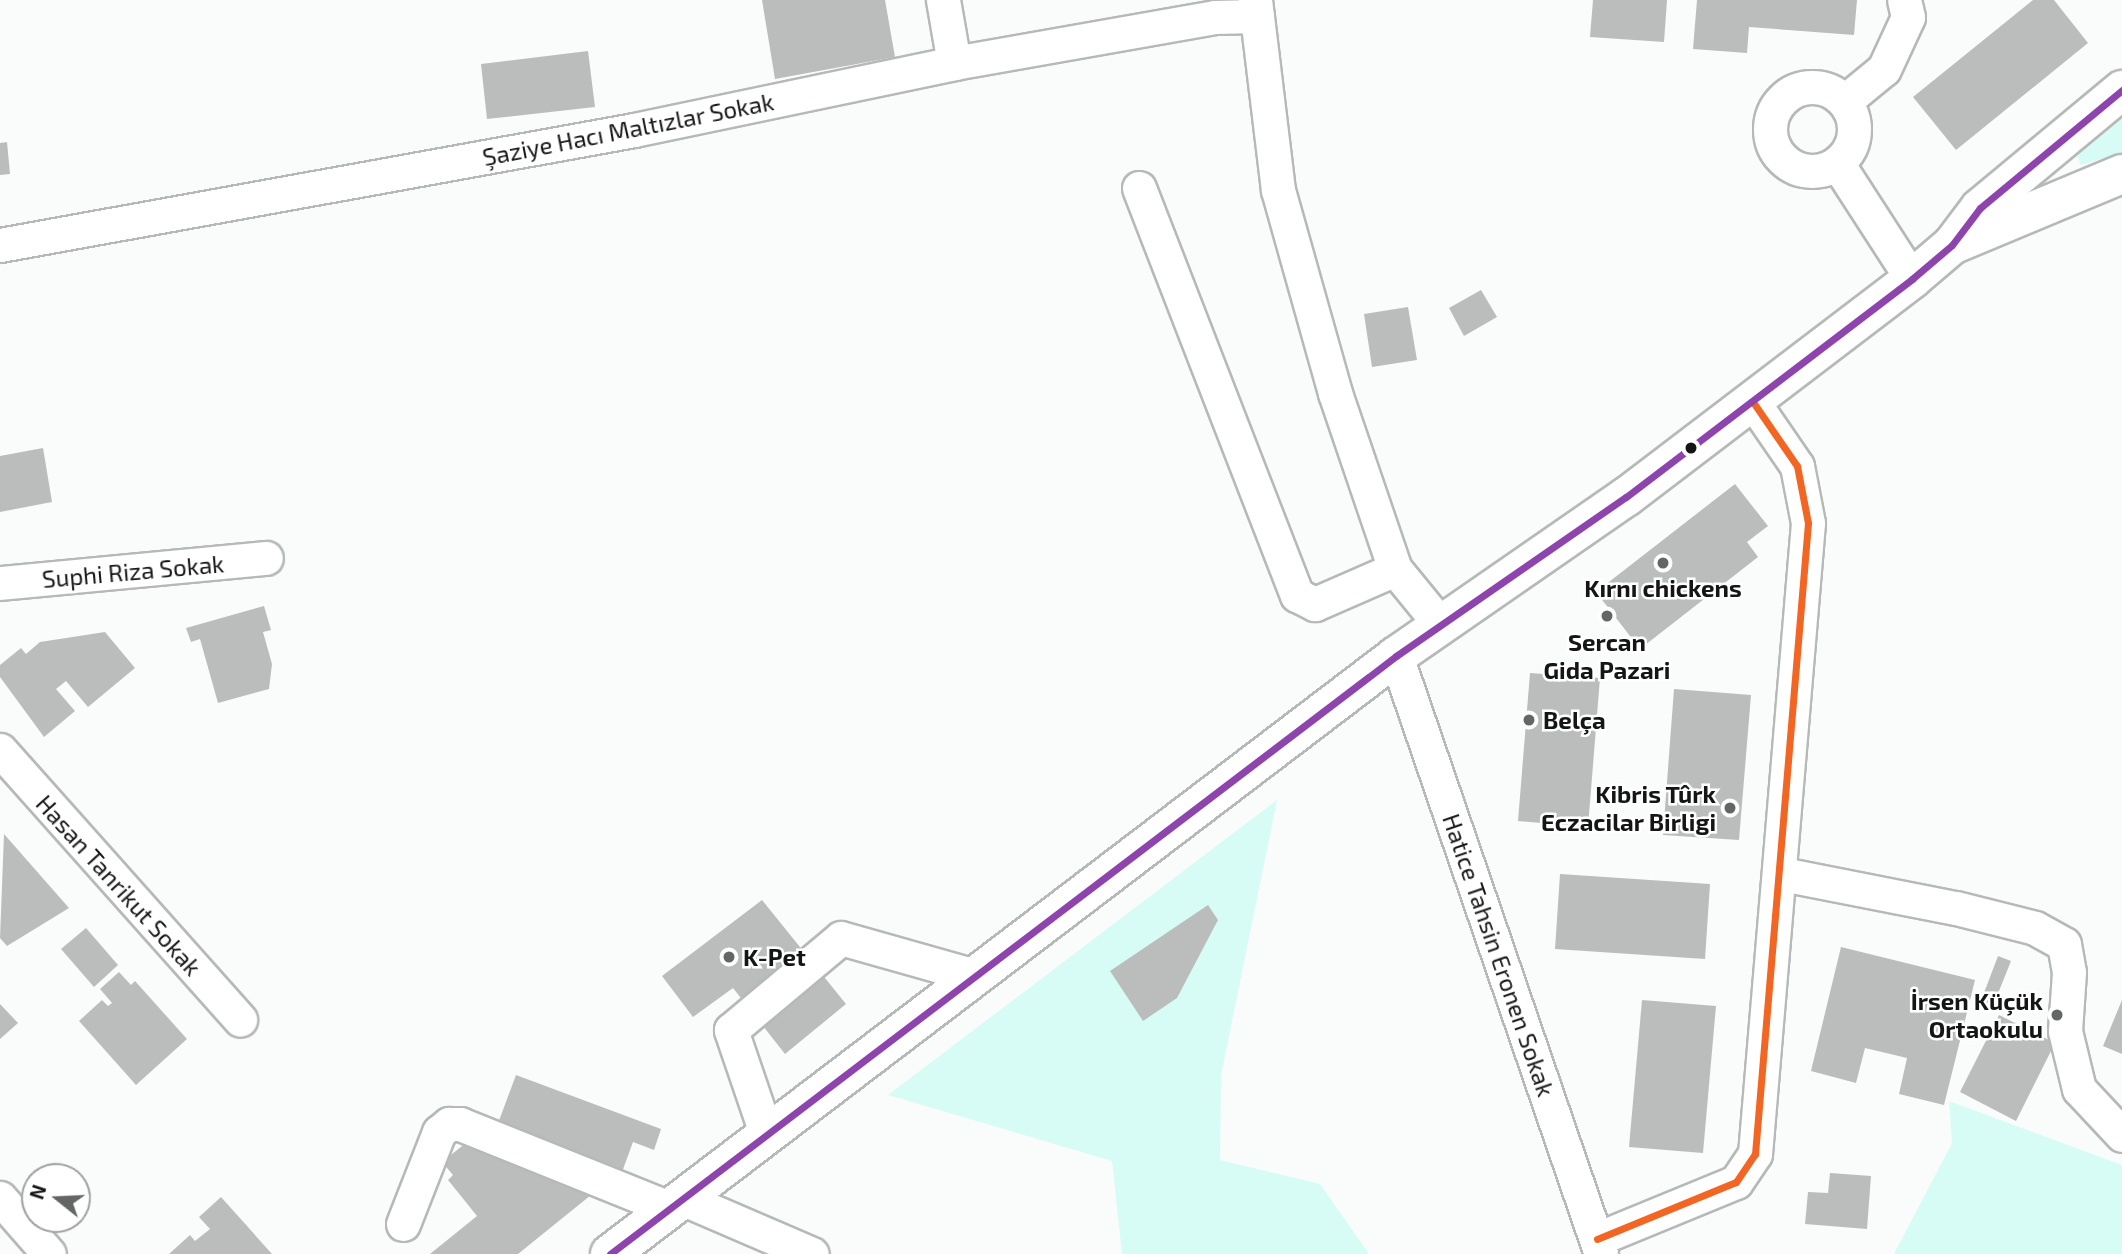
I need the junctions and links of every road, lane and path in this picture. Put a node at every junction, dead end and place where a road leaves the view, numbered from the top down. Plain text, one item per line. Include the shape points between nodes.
1 (943, 0) edge
2 (1903, 0) edge
3 (1256, 8) edge
4 (954, 63) junction
5 (2122, 90) edge
6 (1845, 101) junction
7 (1838, 163) junction
8 (2122, 174) edge
9 (1139, 188) dead end
10 (0, 245) edge
11 (1951, 245) junction
12 (1912, 279) junction
13 (1753, 401) junction
14 (266, 558) dead end
15 (1395, 569) junction
16 (0, 583) edge
17 (1440, 624) junction
18 (1396, 656) junction
19 (0, 750) edge
20 (1782, 874) junction
21 (975, 976) junction
22 (240, 1019) dead end
23 (766, 1133) junction
24 (2122, 1135) edge
25 (677, 1204) junction
26 (6, 1216) edge
27 (404, 1224) dead end
28 (1599, 1247) edge
29 (49, 1254) edge
30 (610, 1254) edge
31 (812, 1254) edge

1 - 4 street
2 - 6 street via 1908,17 1884,69
3 - 4 street, Şaziye Hacı Maltızlar Sokak
3 - 15 street via 1278,190 1335,393
4 - 10 street, Şaziye Hacı Maltızlar Sokak via 634,130
5 - 11 main road via 1980,208
6 - 7 street via 1856,127 1847,153
6 - 7 street via 1821,87 1807,86 1782,98 1770,124 1770,138 1785,162 1811,171
7 - 12 street
8 - 11 main road
9 - 15 street via 1297,595 1315,604
11 - 12 main road
12 - 13 main road
13 - 17 main road
13 - 20 street via 1797,466 1808,503
14 - 16 street, Suphi Riza Sokak
15 - 17 street
17 - 18 main road
18 - 21 main road
18 - 28 street, Hatice Tahsin Eronen Sokak
19 - 22 street, Hasan Tanrikut Sokak
20 - 24 street via 1956,908 2035,928 2064,944 2069,972 2065,1031 2079,1089
20 - 28 street via 1751,1166 1726,1188
21 - 23 main road
21 - 23 street via 841,938 731,1030
23 - 25 main road
25 - 27 street via 460,1124 449,1124 439,1132
25 - 30 main road
25 - 31 street
26 - 29 street

